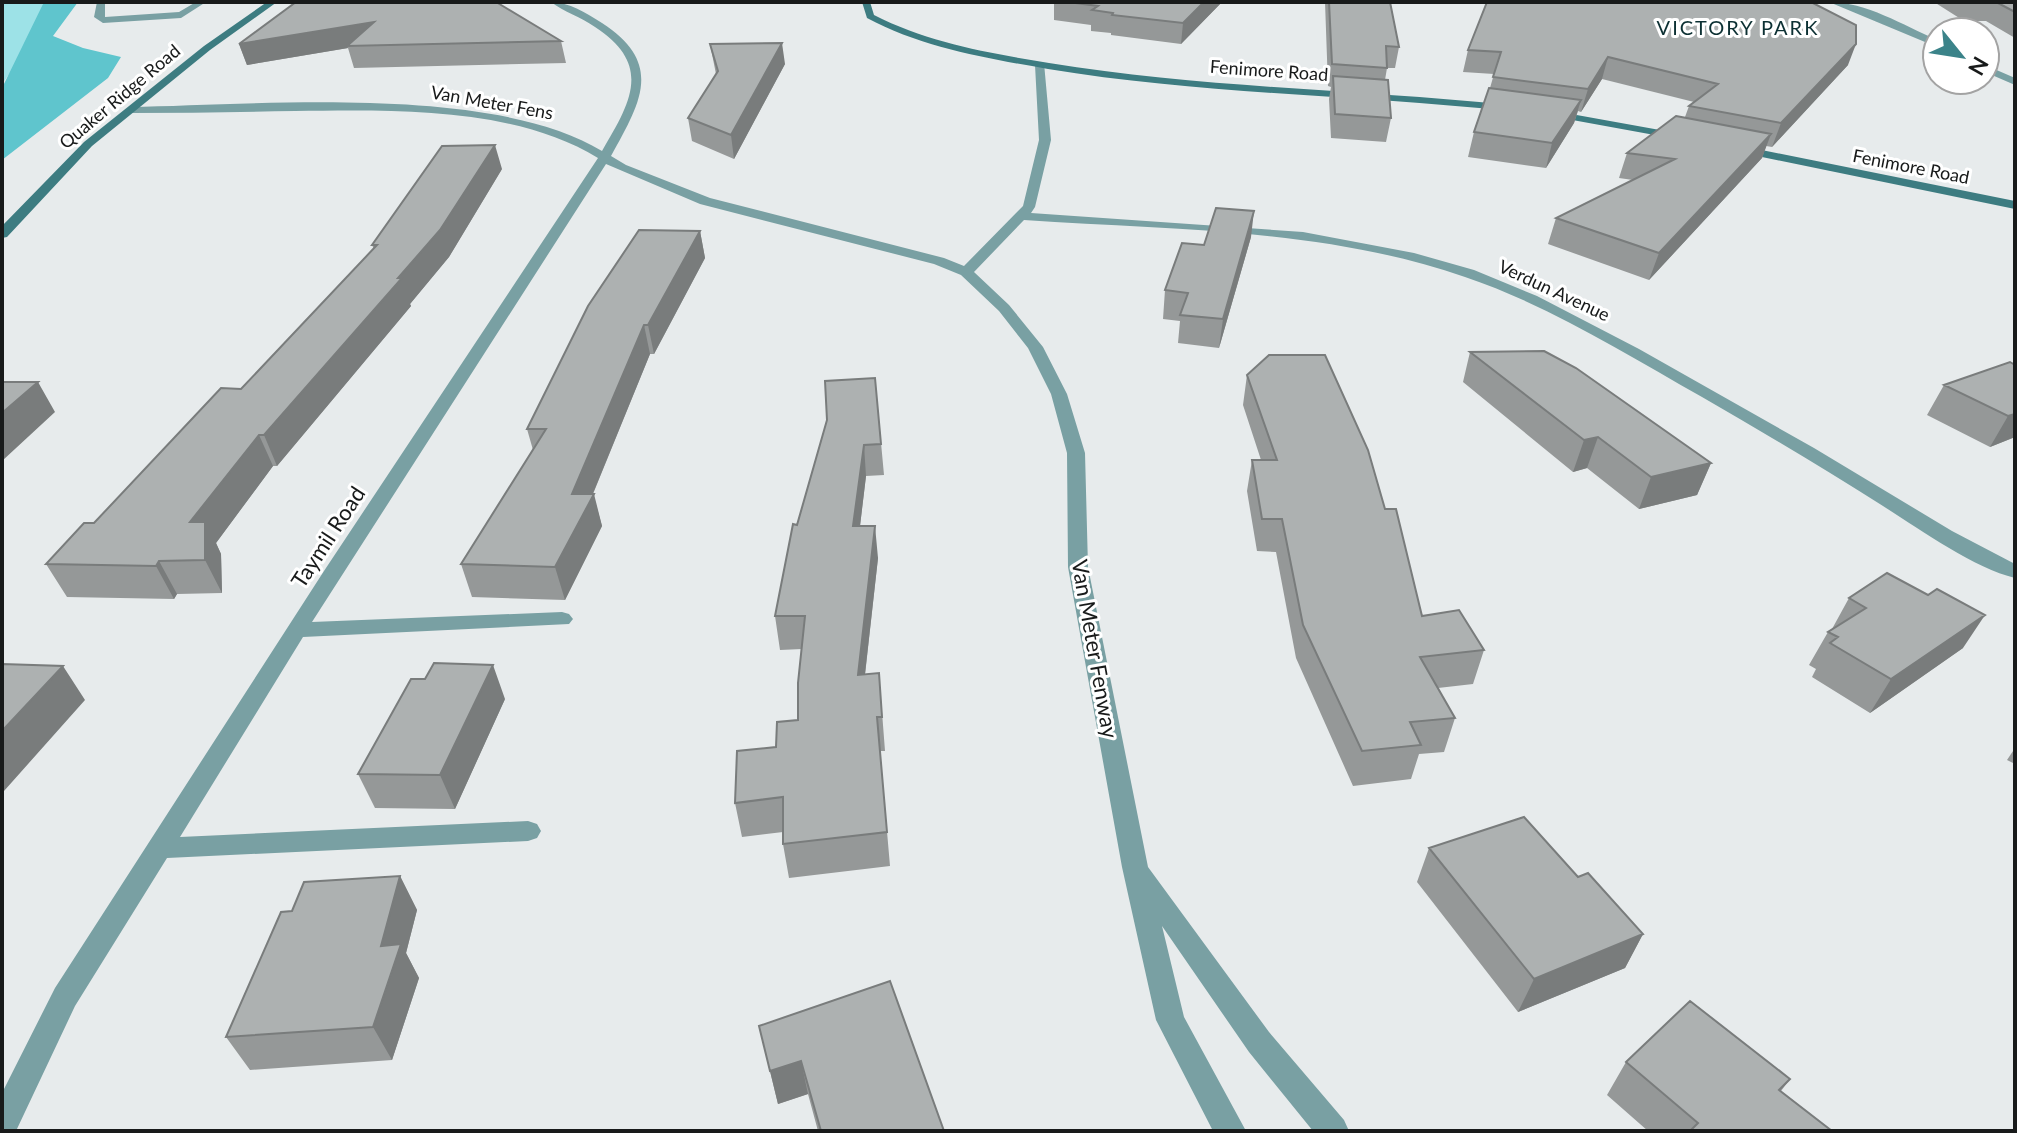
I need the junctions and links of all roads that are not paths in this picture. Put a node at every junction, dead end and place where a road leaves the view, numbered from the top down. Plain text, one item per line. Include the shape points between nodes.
1 (101, 2) edge
2 (202, 2) edge
3 (273, 2) edge
4 (555, 2) edge
5 (866, 2) edge
6 (1833, 2) edge
7 (1868, 2) edge
8 (1871, 14) junction
9 (1921, 37) edge
10 (1040, 65) junction
11 (1517, 109) edge
12 (130, 110) junction
13 (1531, 110) edge
14 (1694, 139) edge
15 (1723, 146) edge
16 (604, 158) junction
17 (2015, 205) edge
18 (1021, 216) junction
19 (2, 234) edge
20 (966, 272) junction
21 (2015, 572) edge
22 (562, 619) dead end
23 (297, 630) junction
24 (528, 831) dead end
25 (159, 848) junction
26 (1135, 867) junction
27 (2, 1126) edge
28 (1230, 1131) edge
29 (1333, 1131) edge

1 - 2 street via 103,20 181,15
3 - 12 street, Quaker Ridge Road
4 - 16 street, Taymil Road via 609,31 637,74 632,106
5 - 10 street, Fenimore Road via 870,16 896,31
6 - 8 street
7 - 8 street
8 - 9 street
10 - 11 street, Fenimore Road via 1178,83 1414,97
10 - 18 street via 1045,140 1029,207
12 - 16 street, Van Meter Fens via 421,109 559,133
12 - 19 street, Quaker Ridge Road via 88,144
13 - 14 street
15 - 17 street, Fenimore Road
16 - 20 street, Van Meter Fens via 705,201
16 - 23 street, Taymil Road
18 - 20 street
18 - 21 street, Verdun Avenue via 1319,237 1470,274 1582,324
20 - 26 street, Van Meter Fenway via 1035,347 1059,394 1076,453 1078,567
22 - 23 street
23 - 25 street, Taymil Road
24 - 25 street
25 - 27 street, Taymil Road via 65,997
26 - 28 street via 1170,1020
26 - 29 street, Van Meter Fenway via 1259,1042

